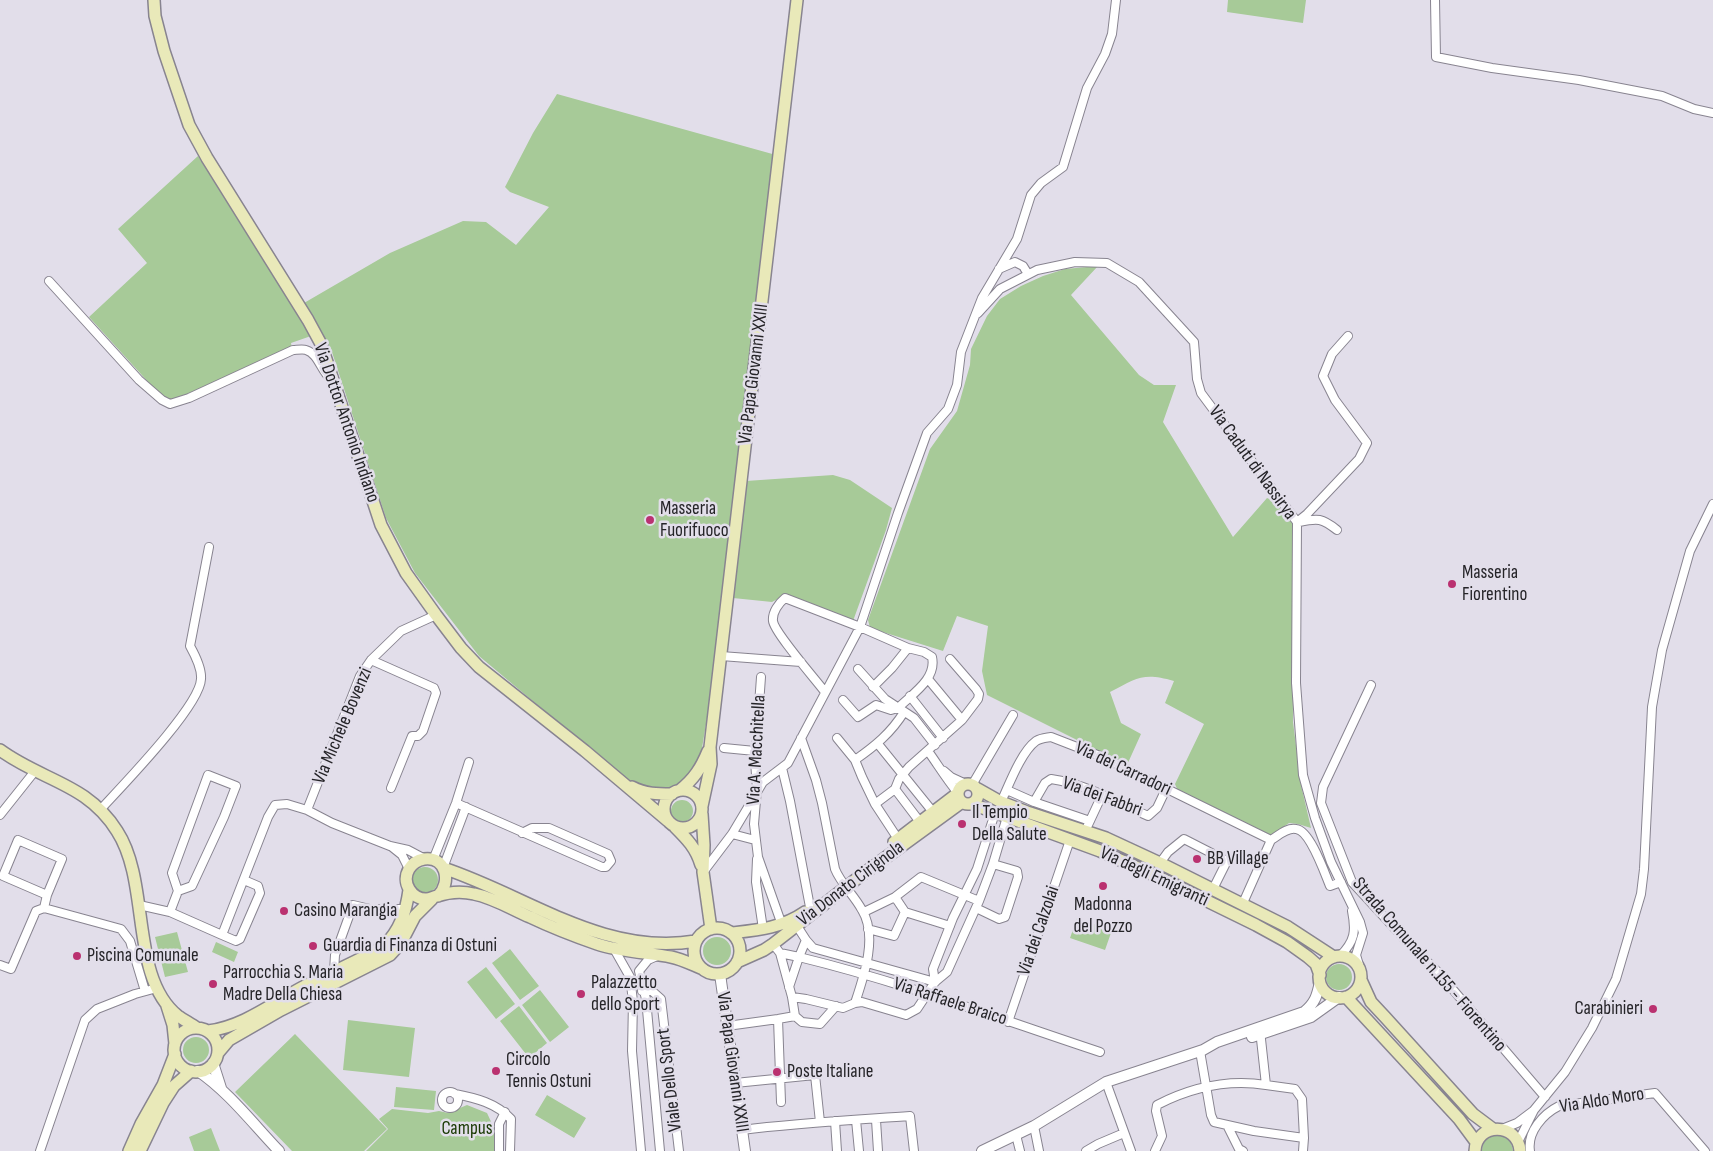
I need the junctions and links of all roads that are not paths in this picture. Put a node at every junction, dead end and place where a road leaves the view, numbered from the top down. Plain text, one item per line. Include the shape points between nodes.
1 (154, 0) edge
2 (797, 0) edge
3 (1116, 0) edge
4 (1435, 0) edge
5 (1713, 113) edge
6 (999, 269) junction
7 (1028, 274) junction
8 (49, 281) dead end
9 (991, 282) junction
10 (1000, 289) junction
11 (976, 314) junction
12 (1348, 336) dead end
13 (334, 382) junction
14 (1713, 504) edge
15 (1297, 522) junction
16 (1337, 530) dead end
17 (209, 547) dead end
18 (436, 615) junction
19 (860, 627) junction
20 (908, 648) junction
21 (721, 656) junction
22 (950, 659) dead end
23 (371, 660) junction
24 (801, 662) junction
25 (858, 668) dead end
26 (761, 677) dead end
27 (928, 679) junction
28 (1370, 685) dead end
29 (873, 687) junction
30 (825, 692) junction
31 (910, 696) junction
32 (843, 700) dead end
33 (901, 710) junction
34 (1013, 715) dead end
35 (962, 720) junction
36 (801, 738) junction
37 (837, 738) dead end
38 (943, 738) junction
39 (878, 744) junction
40 (935, 745) junction
41 (710, 747) junction
42 (724, 748) dead end
43 (0, 750) edge
44 (755, 751) junction
45 (928, 751) junction
46 (855, 760) junction
47 (469, 762) dead end
48 (782, 768) junction
49 (942, 770) junction
50 (36, 771) junction
51 (903, 774) junction
52 (626, 785) junction
53 (391, 788) dead end
54 (895, 789) junction
55 (1166, 789) junction
56 (1007, 790) junction
57 (676, 792) junction
58 (756, 793) junction
59 (968, 793) junction
60 (1102, 795) junction
61 (1002, 802) junction
62 (1034, 802) junction
63 (456, 803) junction
64 (875, 804) junction
65 (466, 806) junction
66 (100, 810) junction
67 (307, 810) junction
68 (702, 810) junction
69 (932, 812) junction
70 (995, 813) junction
71 (0, 815) edge
72 (1007, 817) junction
73 (920, 822) junction
74 (671, 824) junction
75 (1088, 826) junction
76 (522, 833) junction
77 (732, 834) junction
78 (898, 839) junction
79 (756, 840) junction
80 (1070, 840) junction
81 (1271, 840) junction
82 (390, 846) junction
83 (758, 857) junction
84 (429, 860) junction
85 (1160, 863) junction
86 (993, 864) junction
87 (443, 868) junction
88 (409, 869) junction
89 (703, 872) junction
90 (244, 880) junction
91 (1341, 882) junction
92 (844, 884) junction
93 (1213, 889) junction
94 (409, 890) junction
95 (178, 891) junction
96 (47, 895) junction
97 (964, 895) junction
98 (435, 897) junction
99 (895, 897) junction
100 (1243, 903) junction
101 (978, 904) junction
102 (1351, 904) junction
103 (139, 905) junction
104 (810, 907) junction
105 (44, 908) junction
106 (406, 909) junction
107 (170, 912) junction
108 (864, 912) junction
109 (905, 912) junction
110 (782, 925) junction
111 (798, 926) junction
112 (950, 926) junction
113 (711, 929) junction
114 (763, 929) junction
115 (868, 929) junction
116 (731, 933) junction
117 (222, 935) junction
118 (806, 940) junction
119 (696, 941) junction
120 (613, 947) junction
121 (776, 949) junction
122 (658, 955) junction
123 (800, 957) junction
124 (1337, 957) junction
125 (737, 962) junction
126 (865, 962) junction
127 (0, 965) edge
128 (703, 969) junction
129 (334, 972) junction
130 (720, 974) junction
131 (863, 974) junction
132 (1361, 976) junction
133 (1320, 979) junction
134 (935, 982) junction
135 (789, 987) junction
136 (157, 988) junction
137 (145, 991) junction
138 (632, 991) junction
139 (645, 991) junction
140 (928, 994) junction
141 (792, 997) junction
142 (1342, 997) junction
143 (166, 1002) junction
144 (854, 1003) junction
145 (836, 1006) junction
146 (795, 1016) junction
147 (778, 1020) junction
148 (1008, 1022) junction
149 (727, 1026) junction
150 (203, 1029) junction
151 (1260, 1031) junction
152 (175, 1050) junction
153 (1201, 1051) junction
154 (1100, 1052) dead end
155 (216, 1058) junction
156 (194, 1071) junction
157 (780, 1078) junction
158 (1106, 1082) junction
159 (735, 1083) junction
160 (1266, 1085) junction
161 (1206, 1086) junction
162 (222, 1091) junction
163 (456, 1094) dead end
164 (1544, 1097) junction
165 (781, 1102) dead end
166 (1534, 1110) junction
167 (505, 1112) junction
168 (856, 1120) junction
169 (876, 1120) junction
170 (836, 1121) junction
171 (820, 1122) junction
172 (1034, 1126) junction
173 (1228, 1126) junction
174 (1498, 1129) junction
175 (742, 1130) junction
176 (1124, 1133) junction
177 (1016, 1135) junction
178 (1304, 1138) junction
179 (1476, 1147) edge
180 (1519, 1147) edge
181 (988, 1150) edge
182 (40, 1151) edge
183 (129, 1151) edge
184 (140, 1151) edge
185 (280, 1151) edge
186 (499, 1151) edge
187 (510, 1151) edge
188 (641, 1151) edge
189 (660, 1151) edge
190 (679, 1151) edge
191 (745, 1151) edge
192 (838, 1151) edge
193 (859, 1151) edge
194 (878, 1151) edge
195 (914, 1151) edge
196 (1020, 1151) edge
197 (1039, 1151) edge
198 (1086, 1151) edge
199 (1131, 1151) edge
200 (1155, 1151) edge
201 (1243, 1151) edge
202 (1303, 1151) edge
203 (1530, 1151) edge
204 (1706, 1151) edge

1 - 13 main road, Via Dottor Antonio Indiano via 164,50 189,125 308,320 321,344
2 - 21 main road, Via Papa Giovanni XXIII
3 - 6 street via 1112,34 1087,88 1063,167 1031,194 1017,239
4 - 5 street via 1436,57 1662,96
6 - 7 street via 1015,262
6 - 9 street
7 - 10 street, Via Caduti di Nassirya
7 - 15 street, Via Caduti di Nassirya via 1075,262 1107,263 1139,282 1194,342 1201,393
8 - 13 street via 139,380 170,404 293,350 306,350 315,357 327,377
9 - 10 street
9 - 11 street
10 - 11 street, Via Caduti di Nassirya
11 - 19 street via 961,352 957,385 948,409 928,433
12 - 15 street via 1332,354 1324,376 1335,400 1367,443 1359,459
13 - 18 main road, Via Dottor Antonio Indiano via 381,525 406,573
14 - 164 street via 1690,551 1662,650 1652,708 1644,870 1636,913 1616,979 1592,1028 1565,1072
15 - 16 street via 1317,518
15 - 91 street, Via Caduti di Nassirya via 1296,683 1303,775 1314,818
17 - 66 street via 190,646 201,679 196,695 179,722
18 - 23 street, Via Michele Bovenzi via 402,632
18 - 52 main road, Via Dottor Antonio Indiano via 479,667
19 - 20 street
19 - 24 street via 785,598 777,605 773,621
19 - 30 street
20 - 27 street via 932,657 934,664
20 - 29 street
21 - 24 street
21 - 41 main road, Via Papa Giovanni XXIII
22 - 35 street via 979,694
23 - 53 street via 434,688 436,693 423,731 412,736
23 - 67 street, Via Michele Bovenzi via 360,676
24 - 30 street
25 - 29 street
26 - 44 street, Via A. Macchitella
27 - 31 street
27 - 35 street
28 - 164 street, Strada Comunale n.155 - Fiorentino via 1323,787 1321,803 1352,882 1436,970
29 - 33 street
30 - 36 street
31 - 33 street
31 - 38 street
32 - 33 street via 858,717 876,705
33 - 39 street via 895,727
33 - 40 street via 914,718
34 - 59 street
35 - 38 street
36 - 48 street
36 - 92 street via 816,780 835,868
37 - 46 street
38 - 40 street
39 - 46 street
39 - 51 street
40 - 45 street
41 - 57 main road, Via Papa Giovanni XXIII via 691,782
41 - 68 main road, Via Papa Giovanni XXIII via 711,764
42 - 44 street
43 - 50 main road
44 - 58 street, Via A. Macchitella
45 - 49 street
45 - 51 street
46 - 64 street
47 - 63 street
48 - 58 street via 763,782
48 - 104 street
49 - 59 street
49 - 59 street via 948,782
50 - 66 main road via 70,786
50 - 71 street
51 - 54 street
51 - 69 street
52 - 57 main road, Via Dottor Antonio Indiano via 641,792
52 - 74 main road, Via Dottor Antonio Indiano
54 - 64 street
54 - 73 street
55 - 56 street, Via dei Carradori via 1100,756 1051,738 1042,738 1034,742 1025,755
55 - 60 street, Via dei Fabbri via 1157,808 1148,816
55 - 81 street, Via dei Carradori
56 - 61 street, Via dei Carradori
56 - 62 street, Via dei Fabbri
57 - 68 main road via 697,795
57 - 74 main road via 668,798 664,810
58 - 77 street
58 - 79 street, Via A. Macchitella
59 - 61 main road, Via degli Emigranti
59 - 69 main road, Via Donato Cirignola
59 - 70 main road, Via degli Emigranti
59 - 92 main road, Via Donato Cirignola
60 - 62 street, Via dei Fabbri via 1083,786 1051,779
60 - 75 street
61 - 75 main road, Via degli Emigranti
62 - 75 street
63 - 65 street
63 - 84 street
64 - 78 street
65 - 76 street
65 - 87 street
66 - 103 main road via 125,847
67 - 82 street
67 - 90 street via 287,804 275,805
68 - 74 main road via 696,824 691,827 680,828
68 - 89 main road, Via Papa Giovanni XXIII
69 - 73 main road, Via Donato Cirignola
70 - 72 main road, Via degli Emigranti
70 - 97 street via 977,870
72 - 80 main road, Via degli Emigranti
72 - 86 street
73 - 78 main road, Via Donato Cirignola
74 - 89 main road, Via Papa Giovanni XXIII via 689,840
75 - 85 main road, Via degli Emigranti
76 - 76 street via 602,867 611,861 608,854 549,828 532,828
77 - 79 street
77 - 89 street
78 - 92 main road, Via Donato Cirignola
79 - 83 street, Via A. Macchitella
80 - 133 main road, Via degli Emigranti via 1156,876 1280,937 1316,964
80 - 148 street, Via dei Calzolai
81 - 91 street via 1295,828 1302,831 1330,886
81 - 100 street
82 - 84 street
82 - 88 street via 402,855
83 - 110 street
83 - 114 street via 756,882
84 - 87 main road
84 - 88 main road via 413,864
85 - 93 main road, Via degli Emigranti
85 - 93 street, Via degli Emigranti via 1184,838 1227,860
86 - 101 street
86 - 101 street via 1016,871 1018,877 1005,917 999,919
87 - 98 main road via 446,880 442,891
87 - 119 main road via 592,931 641,942 675,945
88 - 94 main road via 406,880
89 - 113 main road, Via Papa Giovanni XXIII
90 - 117 street
90 - 117 street via 258,886 260,892 240,939 236,941
91 - 102 street, Via Caduti di Nassirya
92 - 104 main road, Via Donato Cirignola
92 - 108 street
92 - 111 main road, Via Donato Cirignola
93 - 100 main road, Via degli Emigranti
94 - 98 main road via 419,898
94 - 106 main road
95 - 95 street via 172,873 208,774 236,786 192,886
95 - 107 street
96 - 96 street via 62,859 18,840 3,876
96 - 105 street
97 - 99 street via 921,877
97 - 101 street
97 - 112 street
98 - 120 main road via 461,891 486,896 583,939
98 - 155 main road via 416,916 390,955 229,1040
99 - 108 street
99 - 109 street
100 - 124 main road, Via degli Emigranti
101 - 134 street via 947,972
102 - 124 street, Via Caduti di Nassirya via 1355,929 1348,948
102 - 132 street, Via Caduti di Nassirya via 1363,933 1356,955
103 - 107 street
103 - 136 main road via 149,965
104 - 110 main road, Via Donato Cirignola
105 - 127 street via 36,911 10,969
105 - 137 street via 121,929 130,941
106 - 129 main road via 384,946
106 - 129 street via 370,909 354,905 335,955
107 - 117 street
108 - 115 street
109 - 112 street
109 - 115 street via 894,936
110 - 114 main road, Via Donato Cirignola
111 - 118 street
111 - 121 main road, Via Donato Cirignola
112 - 134 street via 933,969
113 - 116 main road
113 - 119 main road
114 - 116 main road, Via Donato Cirignola
115 - 126 street via 870,941
116 - 125 main road via 740,949
118 - 123 street
118 - 126 street, Via Raffaele Braico via 813,948
119 - 128 main road via 695,956
120 - 122 main road
120 - 138 street, Viale Dello Sport via 630,977
121 - 123 street, Via Raffaele Braico
121 - 125 main road, Via Donato Cirignola via 764,950
121 - 135 street
122 - 128 main road
122 - 139 street, Viale Dello Sport via 648,960 640,971
123 - 131 street, Via Raffaele Braico
123 - 135 street
124 - 132 main road, Via degli Emigranti via 1353,961
124 - 133 main road via 1324,964
125 - 130 main road
126 - 131 street
126 - 134 street, Via Raffaele Braico
128 - 130 main road
129 - 150 main road via 237,1023 223,1029
130 - 149 street, Via Papa Giovanni XXIII
131 - 140 street, Via Raffaele Braico
131 - 144 street
132 - 142 main road via 1356,990
132 - 174 main road, Via degli Emigranti via 1371,1002 1385,1018 1474,1114
133 - 142 main road, Via degli Emigranti via 1327,993
133 - 151 street via 1317,998 1312,1006
134 - 140 street
135 - 141 street
136 - 137 street
136 - 143 main road
137 - 182 street via 96,1009 85,1020
138 - 139 street
138 - 188 street, Viale Dello Sport via 632,1051
139 - 189 street, Viale Dello Sport
139 - 190 street, Viale Dello Sport via 652,991 661,999
140 - 144 street via 917,1009 906,1016 862,1002
140 - 148 street, Via Raffaele Braico
141 - 145 street
141 - 146 street
142 - 151 street via 1312,1017
142 - 179 main road, Via degli Emigranti via 1459,1119
143 - 150 main road via 177,1016
143 - 152 main road via 173,1024
144 - 145 street via 843,1008
145 - 146 street via 820,1024 802,1022
146 - 147 street
147 - 149 street
147 - 157 street
148 - 154 street, Via Raffaele Braico
149 - 159 street, Via Papa Giovanni XXIII
150 - 152 main road via 185,1031 177,1040
150 - 155 main road via 216,1040
151 - 153 street via 1219,1049
151 - 160 street
152 - 156 main road via 181,1065
152 - 183 main road via 163,1085
153 - 158 street
153 - 161 street
155 - 156 main road via 204,1070
155 - 162 street via 216,1074
156 - 162 street via 209,1078
156 - 184 main road via 174,1086 162,1103
157 - 159 street
157 - 165 street
157 - 171 street via 815,1075
158 - 172 street
158 - 176 street
159 - 175 street, Via Papa Giovanni XXIII
160 - 161 street via 1248,1082
160 - 178 street via 1295,1089 1302,1099
161 - 173 street via 1214,1122
161 - 200 street via 1157,1105 1162,1136
162 - 185 street
163 - 167 street via 473,1097
164 - 166 street
166 - 174 street via 1517,1123
166 - 180 street
167 - 186 street via 499,1124
167 - 187 street via 511,1119
168 - 169 street
168 - 170 street
168 - 193 street
169 - 194 street
169 - 195 street via 910,1116
170 - 171 street
170 - 192 street
171 - 175 street
172 - 177 street
172 - 197 street
173 - 178 street
173 - 201 street
174 - 179 main road via 1486,1131
174 - 180 main road, Via degli Emigranti via 1515,1136
175 - 191 street, Via Papa Giovanni XXIII
176 - 198 street
176 - 199 street
177 - 181 street
177 - 196 street
178 - 202 street
203 - 204 street, Via Aldo Moro via 1534,1130 1550,1110 1559,1106 1655,1093

